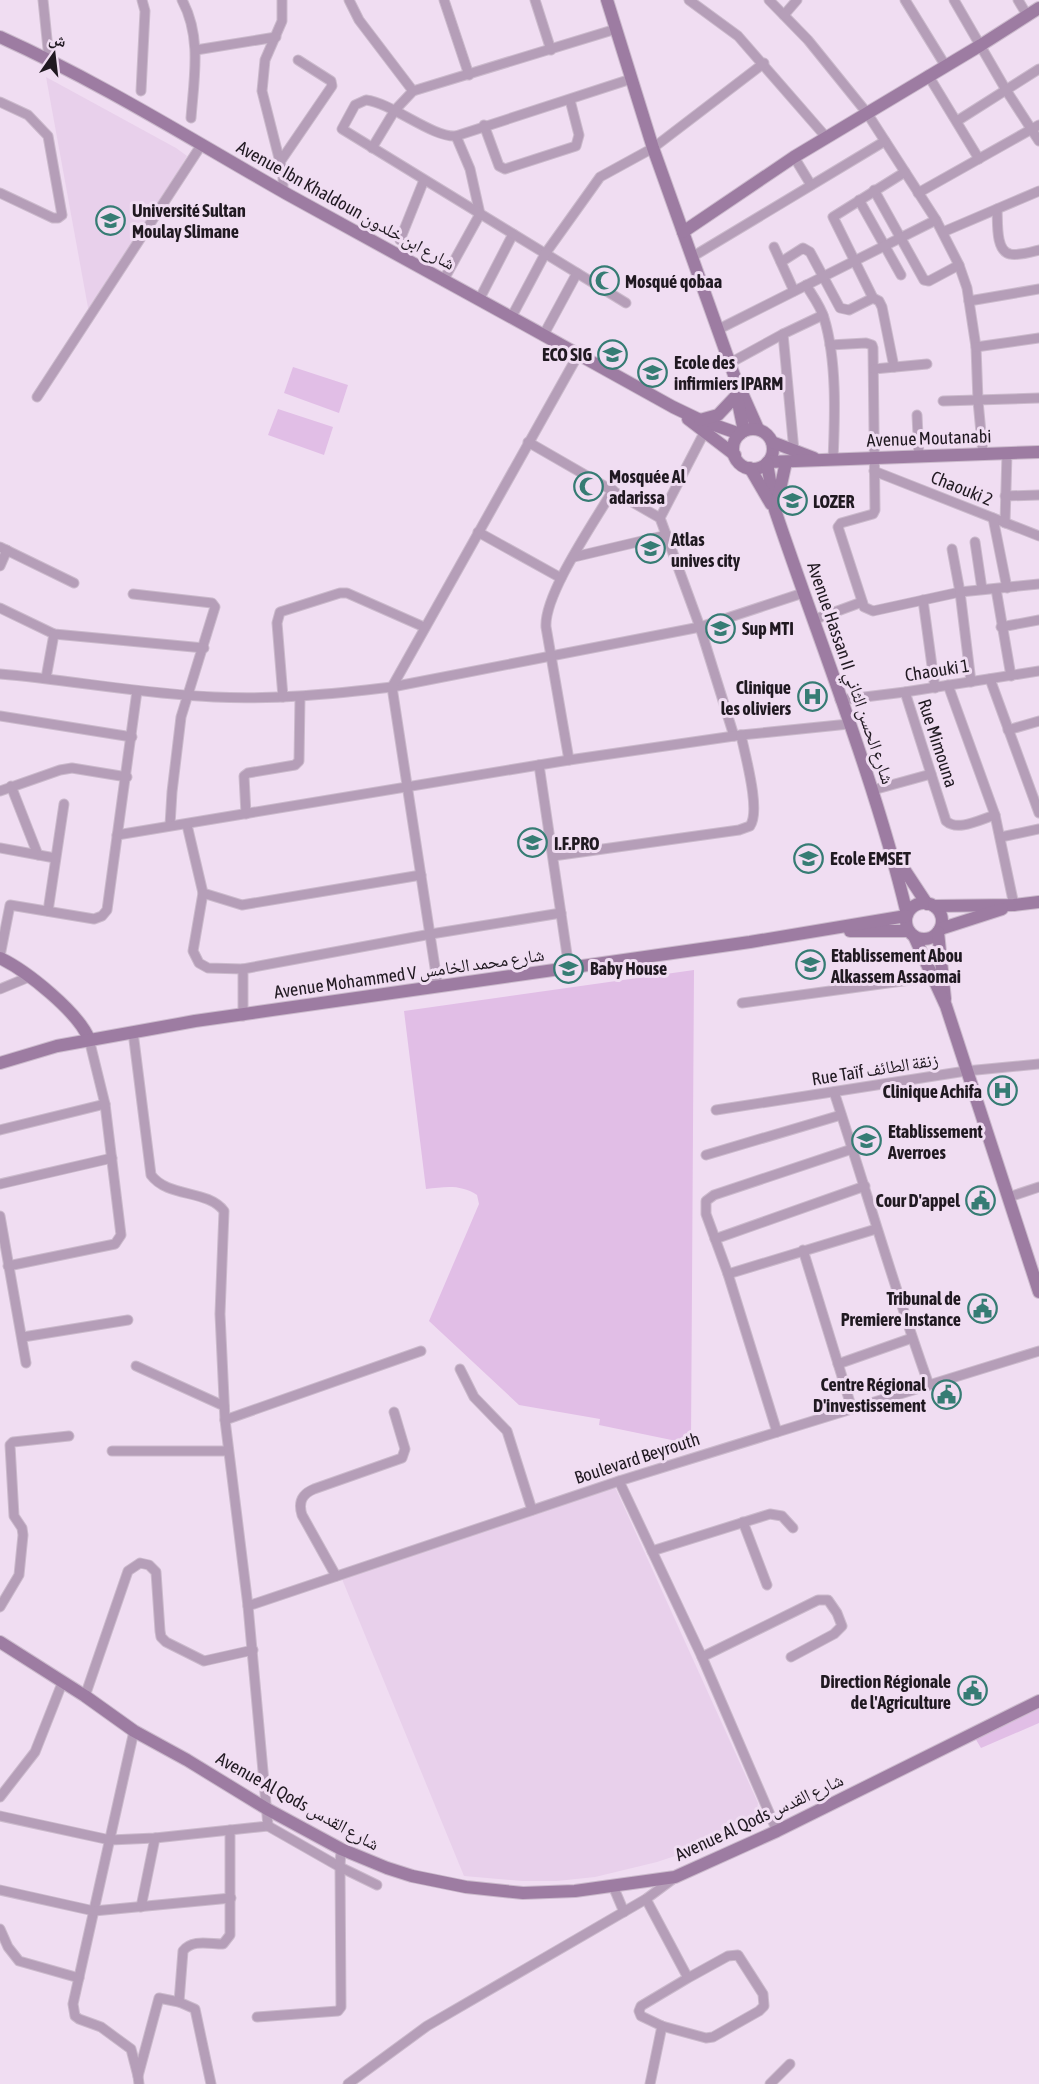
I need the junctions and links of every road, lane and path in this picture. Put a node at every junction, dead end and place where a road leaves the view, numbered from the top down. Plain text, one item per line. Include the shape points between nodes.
1 (43, 0) edge
2 (142, 0) edge
3 (182, 0) edge
4 (282, 0) edge
5 (349, 0) edge
6 (444, 0) edge
7 (535, 0) edge
8 (607, 0) edge
9 (689, 0) edge
10 (769, 0) edge
11 (797, 0) edge
12 (905, 0) edge
13 (954, 0) edge
14 (1018, 0) edge
15 (1039, 8) edge
16 (784, 15) junction
17 (1027, 15) junction
18 (616, 29) junction
19 (0, 37) edge
20 (276, 37) junction
21 (981, 45) junction
22 (196, 50) junction
23 (551, 50) junction
24 (49, 59) junction
25 (298, 60) dead end
26 (764, 63) junction
27 (945, 65) junction
28 (1039, 69) edge
29 (469, 75) junction
30 (928, 75) junction
31 (631, 79) junction
32 (1006, 90) junction
33 (413, 91) junction
34 (141, 92) dead end
35 (570, 100) junction
36 (0, 102) edge
37 (395, 111) junction
38 (867, 112) junction
39 (191, 118) dead end
40 (957, 121) junction
41 (484, 125) junction
42 (1036, 127) edge
43 (456, 136) junction
44 (826, 137) junction
45 (885, 141) junction
46 (1039, 141) edge
47 (201, 144) junction
48 (372, 148) junction
49 (653, 148) junction
50 (794, 157) junction
51 (980, 159) junction
52 (280, 162) junction
53 (905, 172) junction
54 (424, 180) junction
55 (811, 185) junction
56 (874, 190) junction
57 (1039, 190) edge
58 (283, 191) junction
59 (0, 193) edge
60 (918, 193) junction
61 (859, 200) junction
62 (997, 209) junction
63 (480, 214) junction
64 (936, 220) junction
65 (683, 232) junction
66 (943, 232) junction
67 (513, 234) junction
68 (900, 238) junction
69 (400, 240) dead end
70 (885, 246) junction
71 (774, 247) dead end
72 (1039, 250) edge
73 (545, 254) junction
74 (692, 257) junction
75 (855, 261) junction
76 (781, 262) junction
77 (959, 266) junction
78 (577, 273) junction
79 (901, 275) dead end
80 (823, 277) junction
81 (443, 281) junction
82 (806, 285) junction
83 (1039, 289) edge
84 (794, 291) junction
85 (873, 298) junction
86 (479, 300) junction
87 (969, 301) junction
88 (626, 303) dead end
89 (824, 315) junction
90 (511, 318) junction
91 (719, 329) junction
92 (783, 334) junction
93 (543, 336) junction
94 (1039, 338) edge
95 (830, 345) junction
96 (976, 347) junction
97 (578, 355) junction
98 (927, 364) dead end
99 (894, 366) junction
100 (732, 369) junction
101 (874, 369) junction
102 (38, 397) dead end
103 (735, 397) junction
104 (1039, 398) edge
105 (943, 401) dead end
106 (978, 401) junction
107 (673, 407) junction
108 (917, 415) dead end
109 (700, 420) junction
110 (758, 429) junction
111 (742, 432) junction
112 (704, 433) junction
113 (528, 442) junction
114 (772, 442) junction
115 (794, 451) junction
116 (1039, 452) edge
117 (1007, 453) junction
118 (983, 454) junction
119 (735, 455) junction
120 (920, 457) junction
121 (827, 460) junction
122 (786, 462) junction
123 (767, 463) junction
124 (874, 465) junction
125 (750, 468) junction
126 (613, 490) junction
127 (1039, 495) edge
128 (1005, 496) junction
129 (775, 510) junction
130 (660, 518) junction
131 (993, 518) junction
132 (1005, 523) junction
133 (478, 532) junction
134 (667, 535) junction
135 (1039, 536) edge
136 (975, 542) dead end
137 (4, 548) edge
138 (952, 549) dead end
139 (574, 556) junction
140 (0, 566) edge
141 (561, 578) junction
142 (74, 583) dead end
143 (1039, 584) edge
144 (1007, 588) junction
145 (982, 589) junction
146 (996, 589) junction
147 (960, 592) junction
148 (803, 593) junction
149 (133, 594) dead end
150 (923, 600) junction
151 (862, 602) junction
152 (0, 608) edge
153 (813, 620) junction
154 (1039, 620) edge
155 (424, 627) junction
156 (700, 627) junction
157 (1001, 627) junction
158 (54, 634) junction
159 (204, 648) junction
160 (551, 657) junction
161 (1039, 671) edge
162 (0, 674) edge
163 (1011, 676) junction
164 (46, 678) junction
165 (990, 679) junction
166 (971, 682) junction
167 (948, 686) junction
168 (392, 687) junction
169 (935, 688) junction
170 (137, 691) junction
171 (905, 692) junction
172 (188, 696) junction
173 (283, 697) junction
174 (300, 697) junction
175 (840, 700) junction
176 (0, 716) edge
177 (1039, 721) edge
178 (849, 724) junction
179 (1008, 730) junction
180 (737, 736) junction
181 (132, 737) junction
182 (569, 760) junction
183 (539, 765) junction
184 (931, 774) junction
185 (127, 777) junction
186 (12, 786) junction
187 (409, 787) junction
188 (873, 790) junction
189 (0, 791) edge
190 (64, 804) dead end
191 (1039, 813) edge
192 (246, 814) junction
193 (995, 814) junction
194 (170, 825) junction
195 (188, 825) junction
196 (1039, 829) edge
197 (117, 835) junction
198 (1001, 837) junction
199 (891, 847) junction
200 (0, 848) edge
201 (38, 855) junction
202 (553, 856) junction
203 (55, 858) junction
204 (422, 875) junction
205 (203, 893) junction
206 (1039, 902) edge
207 (5, 904) edge
208 (930, 905) junction
209 (1014, 905) junction
210 (48, 911) junction
211 (561, 913) junction
212 (907, 915) junction
213 (825, 930) junction
214 (939, 931) junction
215 (431, 934) junction
216 (911, 934) junction
217 (0, 957) edge
218 (569, 968) junction
219 (243, 969) junction
220 (29, 977) junction
221 (932, 977) junction
222 (438, 987) junction
223 (0, 989) edge
224 (742, 1003) dead end
225 (946, 1006) junction
226 (243, 1016) junction
227 (133, 1032) junction
228 (89, 1040) junction
229 (0, 1063) edge
230 (1039, 1064) edge
231 (966, 1071) junction
232 (834, 1092) junction
233 (105, 1104) junction
234 (716, 1110) dead end
235 (841, 1115) junction
236 (0, 1130) edge
237 (852, 1149) junction
238 (705, 1155) dead end
239 (112, 1158) junction
240 (0, 1184) edge
241 (865, 1186) junction
242 (1039, 1187) edge
243 (1009, 1197) junction
244 (0, 1216) edge
245 (876, 1229) junction
246 (715, 1239) junction
247 (803, 1250) junction
248 (8, 1266) junction
249 (728, 1274) junction
250 (1038, 1284) edge
251 (128, 1320) dead end
252 (22, 1337) junction
253 (912, 1338) junction
254 (420, 1351) dead end
255 (1039, 1351) edge
256 (26, 1364) dead end
257 (838, 1364) junction
258 (136, 1366) dead end
259 (460, 1369) dead end
260 (929, 1385) junction
261 (224, 1406) junction
262 (852, 1409) junction
263 (394, 1412) dead end
264 (225, 1420) junction
265 (777, 1432) junction
266 (69, 1436) dead end
267 (112, 1451) dead end
268 (228, 1451) junction
269 (619, 1480) junction
270 (532, 1510) junction
271 (743, 1522) junction
272 (793, 1528) dead end
273 (652, 1551) junction
274 (336, 1576) junction
275 (767, 1585) dead end
276 (248, 1606) junction
277 (0, 1607) edge
278 (1, 1644) edge
279 (253, 1650) junction
280 (702, 1657) junction
281 (791, 1657) dead end
282 (63, 1682) junction
283 (85, 1696) junction
284 (1039, 1701) edge
285 (134, 1731) junction
286 (0, 1797) edge
287 (267, 1809) junction
288 (0, 1816) edge
289 (268, 1826) junction
290 (230, 1830) junction
291 (777, 1831) junction
292 (155, 1838) junction
293 (110, 1840) junction
294 (341, 1849) junction
295 (340, 1867) junction
296 (675, 1877) junction
297 (377, 1886) dead end
298 (613, 1886) junction
299 (0, 1890) edge
300 (231, 1898) junction
301 (646, 1899) junction
302 (141, 1907) junction
303 (94, 1911) junction
304 (624, 1912) junction
305 (0, 1929) edge
306 (79, 1978) junction
307 (688, 1978) junction
308 (179, 2002) junction
309 (257, 2017) dead end
310 (662, 2026) junction
311 (790, 2064) dead end
312 (139, 2080) edge
313 (211, 2084) edge
314 (348, 2084) edge
315 (650, 2084) edge
316 (770, 2084) edge

1 - 24 street
2 - 34 street via 145,11
3 - 22 street via 193,24
4 - 20 street via 282,21
5 - 33 street via 359,20
6 - 29 street
7 - 23 street
8 - 18 street
9 - 26 street via 738,36
10 - 16 street
11 - 16 street
12 - 27 street
13 - 21 street
14 - 17 street
15 - 17 street
16 - 38 street
17 - 21 street
18 - 23 street
18 - 31 street
19 - 24 street, Avenue Ibn Khaldoun شارع ابن خلدون
20 - 22 street
20 - 52 street via 265,60 262,91
21 - 27 street
21 - 32 street
22 - 39 street
23 - 29 street
24 - 47 street, Avenue Ibn Khaldoun شارع ابن خلدون
25 - 52 street via 331,81 332,86
26 - 44 street
26 - 49 street
27 - 30 street
28 - 32 street
29 - 33 street
30 - 38 street
30 - 40 street
31 - 35 street
31 - 49 street
32 - 40 street
32 - 42 street
33 - 37 street
35 - 41 street
35 - 41 street via 579,135 576,146 505,169 499,166
36 - 59 street via 28,115 48,136 62,215 53,218
37 - 43 street via 444,135
37 - 48 street
37 - 48 street via 366,100 349,113 342,129
38 - 44 street
38 - 45 street
40 - 51 street
41 - 43 street
42 - 46 street
42 - 51 street
43 - 63 street via 470,169
44 - 50 street
45 - 53 street
45 - 55 street
47 - 58 street, Avenue Ibn Khaldoun شارع ابن خلدون
47 - 102 street
48 - 54 street
49 - 65 street
49 - 73 street via 600,177
50 - 55 street
50 - 65 street
51 - 60 street
52 - 58 street
53 - 56 street
53 - 60 street
54 - 63 street
54 - 69 street
55 - 74 street
56 - 61 street
56 - 68 street
57 - 62 street
58 - 81 street, Avenue Ibn Khaldoun شارع ابن خلدون
60 - 64 street
61 - 70 street
61 - 75 street via 833,217
62 - 66 street
62 - 72 street via 1000,247 1004,252 1011,255
63 - 67 street
63 - 81 street
64 - 66 street
64 - 68 street
65 - 74 street
66 - 77 street
67 - 73 street
67 - 86 street
68 - 70 street
68 - 77 street via 924,280
70 - 75 street
70 - 79 street
71 - 76 street
73 - 78 street
73 - 90 street
74 - 91 street
75 - 80 street
75 - 85 street
76 - 80 street via 803,248 810,252
76 - 84 street
77 - 87 street
78 - 88 street
78 - 93 street
80 - 82 street
80 - 85 street via 844,310
81 - 86 street, Avenue Ibn Khaldoun شارع ابن خلدون
82 - 84 street
82 - 89 street
83 - 87 street
84 - 91 street
85 - 99 street via 882,307
86 - 90 street, Avenue Ibn Khaldoun شارع ابن خلدون
87 - 96 street
89 - 92 street
89 - 95 street
90 - 93 street, Avenue Ibn Khaldoun شارع ابن خلدون
91 - 100 street
92 - 100 street
92 - 115 street
93 - 97 street, Avenue Ibn Khaldoun شارع ابن خلدون
94 - 96 street
95 - 101 street via 872,345
95 - 121 street via 835,418
96 - 106 street
97 - 107 street, Avenue Ibn Khaldoun شارع ابن خلدون
97 - 113 street
98 - 99 street
99 - 101 street
100 - 103 street
100 - 110 street
101 - 124 street
103 - 109 street via 718,415
103 - 111 street
104 - 106 street
105 - 106 street
106 - 118 street
107 - 109 street
107 - 112 street
108 - 120 street
109 - 111 street
110 - 111 street
110 - 114 street
111 - 119 street via 734,444
112 - 119 street
112 - 130 street
113 - 126 street
113 - 133 street
114 - 115 street
114 - 123 street via 773,451
115 - 121 street
116 - 117 street, Avenue Moutanabi
117 - 118 street, Avenue Moutanabi
117 - 128 street
118 - 120 street, Avenue Moutanabi
119 - 125 street
120 - 124 street, Avenue Moutanabi
121 - 122 street, Avenue Moutanabi
121 - 124 street, Avenue Moutanabi
122 - 123 street, Avenue Moutanabi
122 - 129 street
123 - 125 street
123 - 129 street
124 - 131 street, Chaouki 2
124 - 151 street via 873,514 838,527
125 - 129 street
126 - 130 street
126 - 139 street
127 - 128 street
128 - 132 street
129 - 148 street, Avenue Hassan II شارع الحسن الثاني
130 - 134 street
131 - 132 street, Chaouki 2
131 - 144 street
132 - 135 street, Chaouki 2
133 - 141 street
133 - 155 street
134 - 139 street
134 - 156 street
136 - 145 street
137 - 140 street
137 - 142 street
138 - 147 street
139 - 141 street
141 - 160 street via 546,616
143 - 144 street
144 - 146 street
145 - 146 street
145 - 147 street
146 - 157 street
147 - 150 street
147 - 166 street
148 - 153 street, Avenue Hassan II شارع الحسن الثاني
148 - 156 street
149 - 159 street via 212,603 215,612
150 - 151 street via 873,611
150 - 169 street
151 - 153 street
152 - 158 street
153 - 175 street, Avenue Hassan II شارع الحسن الثاني
154 - 157 street
155 - 168 street
155 - 173 street via 340,592 280,612 277,622
156 - 160 street
156 - 180 street
157 - 163 street
158 - 159 street
158 - 164 street
159 - 172 street
160 - 168 street
160 - 182 street
161 - 163 street, Chaouki 1
162 - 164 street
163 - 165 street, Chaouki 1
164 - 170 street
165 - 166 street, Chaouki 1
165 - 179 street
166 - 167 street, Chaouki 1
167 - 169 street, Chaouki 1
167 - 193 street
168 - 174 street
168 - 187 street
169 - 171 street, Chaouki 1
170 - 172 street
170 - 181 street
171 - 175 street, Chaouki 1
171 - 184 street, Rue Mimouna
172 - 173 street
172 - 194 street via 181,717
173 - 174 street
174 - 192 street via 299,761 244,776
175 - 178 street, Avenue Hassan II شارع الحسن الثاني
176 - 181 street
177 - 179 street
178 - 180 street
178 - 188 street, Avenue Hassan II شارع الحسن الثاني
179 - 191 street
180 - 182 street
180 - 202 street via 754,805 750,826
181 - 185 street
182 - 183 street
183 - 187 street
183 - 202 street
184 - 188 street
184 - 193 street, Rue Mimouna via 946,821 953,826
185 - 186 street via 72,768
185 - 197 street
186 - 189 street
186 - 201 street
187 - 192 street
187 - 204 street
188 - 199 street, Avenue Hassan II شارع الحسن الثاني
190 - 203 street
192 - 195 street
193 - 198 street
194 - 195 street
194 - 197 street
195 - 205 street
196 - 198 street
197 - 210 street via 107,910 102,916 94,919
198 - 209 street
199 - 208 street, Avenue Hassan II شارع الحسن الثاني via 910,881
199 - 212 street, Avenue Hassan II شارع الحسن الثاني
200 - 201 street
201 - 203 street
202 - 211 street
203 - 210 street
204 - 205 street via 242,905
204 - 215 street
205 - 219 street via 193,951 199,963 208,968
206 - 209 street
207 - 210 street
207 - 217 street
208 - 209 street
208 - 212 street via 913,906
208 - 214 street via 942,919
209 - 214 street
211 - 215 street
211 - 218 street
212 - 213 street
212 - 216 street via 906,927
213 - 216 street
213 - 218 street, Avenue Mohammed V شارع محمد الخامس
214 - 216 street via 929,938 919,939
214 - 225 street
215 - 219 street
215 - 222 street
216 - 221 street
217 - 220 street
218 - 222 street, Avenue Mohammed V شارع محمد الخامس
219 - 226 street
220 - 223 street
220 - 228 street via 74,1016
221 - 224 street
221 - 225 street
222 - 226 street, Avenue Mohammed V شارع محمد الخامس
225 - 231 street
226 - 227 street, Avenue Mohammed V شارع محمد الخامس
227 - 228 street, Avenue Mohammed V شارع محمد الخامس
227 - 261 street via 152,1175 161,1185 216,1203 224,1211 220,1314
228 - 229 street, Avenue Mohammed V شارع محمد الخامس
228 - 233 street
230 - 231 street, Rue Taïf زنقة الطائف
231 - 232 street, Rue Taïf زنقة الطائف
231 - 243 street
232 - 234 street, Rue Taïf زنقة الطائف
232 - 235 street
233 - 236 street
233 - 239 street
235 - 237 street
235 - 238 street
237 - 241 street
237 - 246 street via 711,1196 705,1210
239 - 240 street
239 - 248 street via 120,1235 115,1244
241 - 245 street
241 - 246 street
242 - 243 street
243 - 250 street
244 - 248 street
245 - 247 street
245 - 253 street
246 - 249 street
247 - 249 street
247 - 257 street
248 - 252 street
249 - 265 street
251 - 252 street
252 - 256 street
253 - 257 street
253 - 260 street
254 - 264 street
255 - 260 street, Boulevard Beyrouth
257 - 262 street
258 - 261 street
259 - 270 street via 474,1397 507,1431
260 - 262 street, Boulevard Beyrouth
261 - 264 street
262 - 265 street, Boulevard Beyrouth
263 - 274 street via 405,1449 402,1458 303,1494 302,1515
264 - 268 street
265 - 269 street, Boulevard Beyrouth
266 - 277 street via 10,1445 14,1516 22,1535 19,1575
267 - 268 street
268 - 276 street
269 - 270 street, Boulevard Beyrouth
269 - 273 street
270 - 274 street, Boulevard Beyrouth
271 - 272 street via 775,1514
271 - 273 street
271 - 275 street
273 - 280 street
274 - 276 street, Boulevard Beyrouth
276 - 279 street
278 - 282 street, Avenue Al Qods شارع القدس
279 - 283 street via 204,1661 166,1642 160,1631 156,1572 140,1563 128,1571
279 - 287 street
280 - 281 street via 818,1600 828,1600 841,1622 839,1629
280 - 291 street
282 - 283 street, Avenue Al Qods شارع القدس
282 - 286 street via 35,1752
283 - 285 street, Avenue Al Qods شارع القدس
284 - 291 street, Avenue Al Qods شارع القدس
285 - 287 street, Avenue Al Qods شارع القدس
285 - 293 street
287 - 289 street
287 - 294 street, Avenue Al Qods شارع القدس
288 - 293 street
289 - 290 street
289 - 295 street
290 - 292 street
290 - 300 street
291 - 296 street, Avenue Al Qods شارع القدس
292 - 293 street
292 - 302 street
293 - 303 street
294 - 295 street
294 - 298 street, Avenue Al Qods شارع القدس via 379,1866 466,1887 523,1893
295 - 297 street
295 - 309 street via 341,2007 338,2011
296 - 298 street, Avenue Al Qods شارع القدس
296 - 301 street
298 - 304 street
299 - 303 street
300 - 302 street
300 - 308 street via 228,1939 223,1944 190,1943 183,1951
301 - 304 street
301 - 307 street
302 - 303 street
303 - 306 street
304 - 314 street via 427,2026
305 - 306 street via 20,1961
306 - 312 street via 73,2004 75,2016 126,2043 134,2053
307 - 310 street via 641,2006 641,2016
307 - 310 street via 728,1956 738,1955 763,1994 764,2006 713,2037
308 - 312 street via 159,1998
308 - 313 street via 197,2011
310 - 315 street
311 - 316 street

